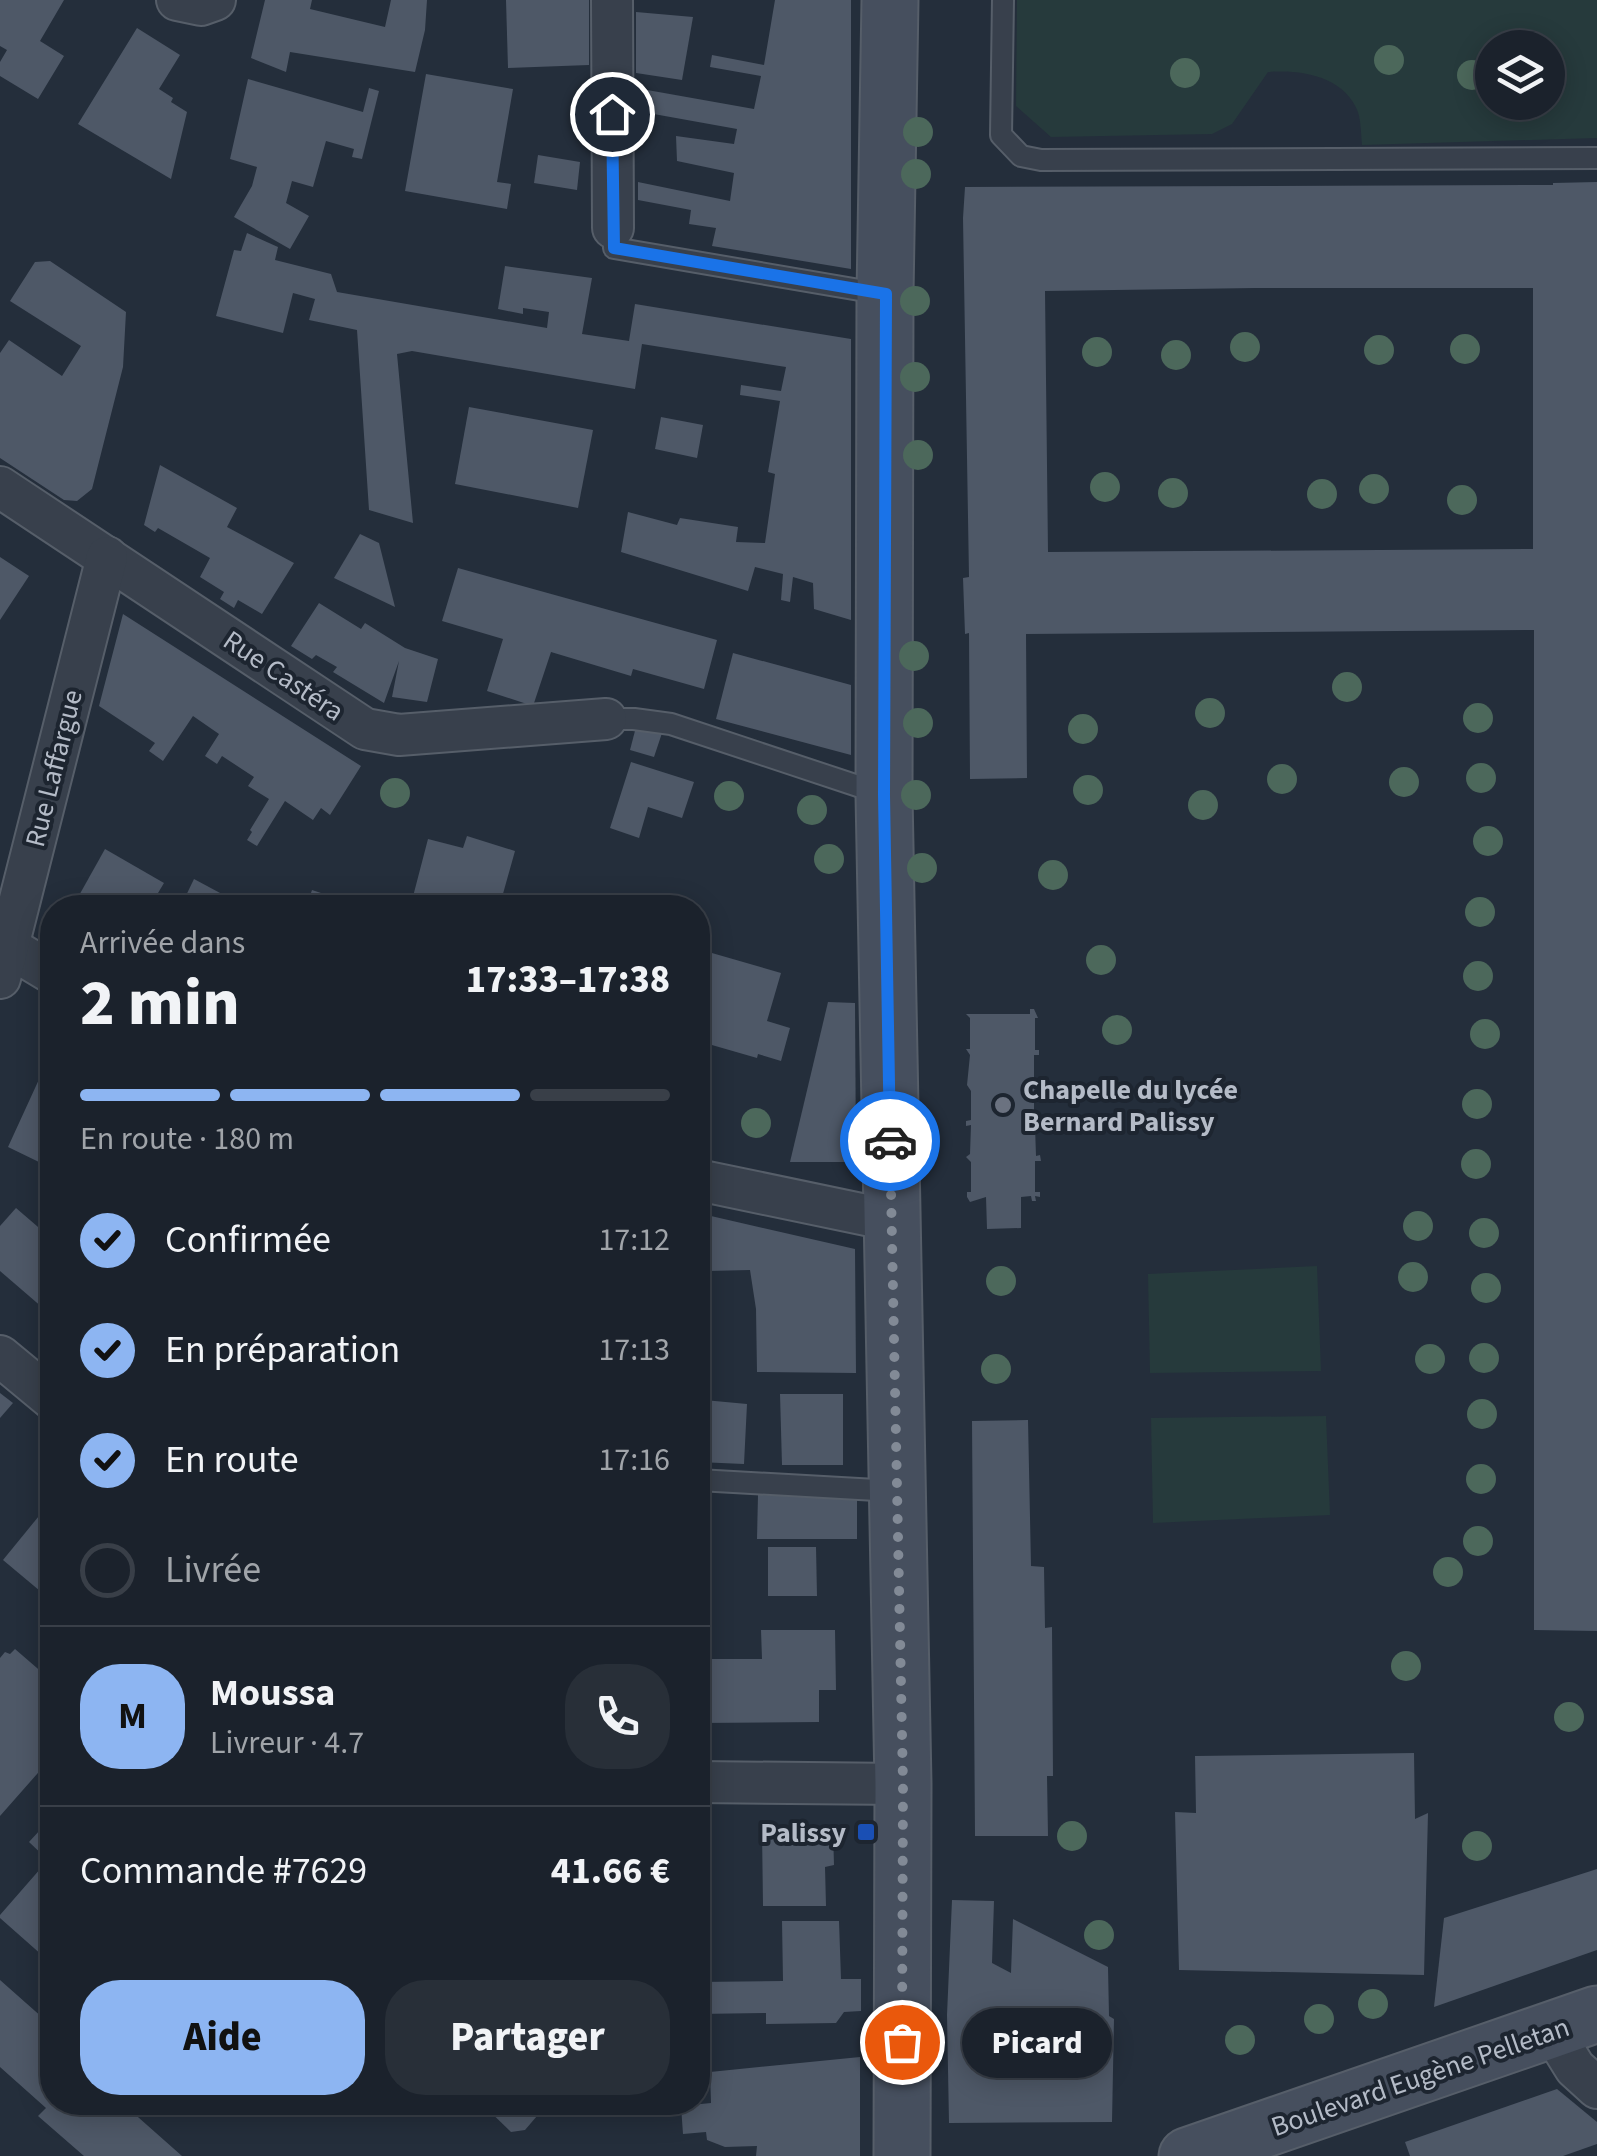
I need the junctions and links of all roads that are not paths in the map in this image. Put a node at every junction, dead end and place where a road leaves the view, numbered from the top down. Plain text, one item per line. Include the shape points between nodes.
1 (177, 0) edge
2 (215, 0) edge
3 (612, 0) edge
4 (890, 0) edge
5 (1003, 0) edge
6 (1597, 158) edge
7 (612, 228) joint
8 (886, 294) junction
9 (0, 487) edge
10 (107, 557) junction
11 (606, 720) joint
12 (884, 795) junction
13 (3, 955) edge
14 (40, 969) edge
15 (710, 1182) edge
16 (890, 1220) junction
17 (0, 1356) edge
18 (40, 1389) edge
19 (710, 1481) edge
20 (896, 1491) junction
21 (710, 1782) edge
22 (903, 1784) junction
23 (1575, 2022) edge
24 (1597, 2088) edge
25 (902, 2156) edge
26 (1187, 2156) edge

1 - 2 street via 201,6
3 - 7 street
4 - 8 street
5 - 6 lane via 1001,136 1021,156
7 - 8 lane via 614,248
8 - 12 street
9 - 10 street, Rue Castéra
10 - 11 street, Rue Castéra via 365,729 400,735
10 - 13 street, Rue Laffargue
11 - 12 lane via 671,724
12 - 16 street
13 - 14 street
15 - 16 street
16 - 20 street
17 - 18 street
19 - 20 lane
20 - 22 street
21 - 22 street
22 - 25 street
23 - 24 street via 1574,2068
23 - 26 street, Boulevard Eugène Pelletan

